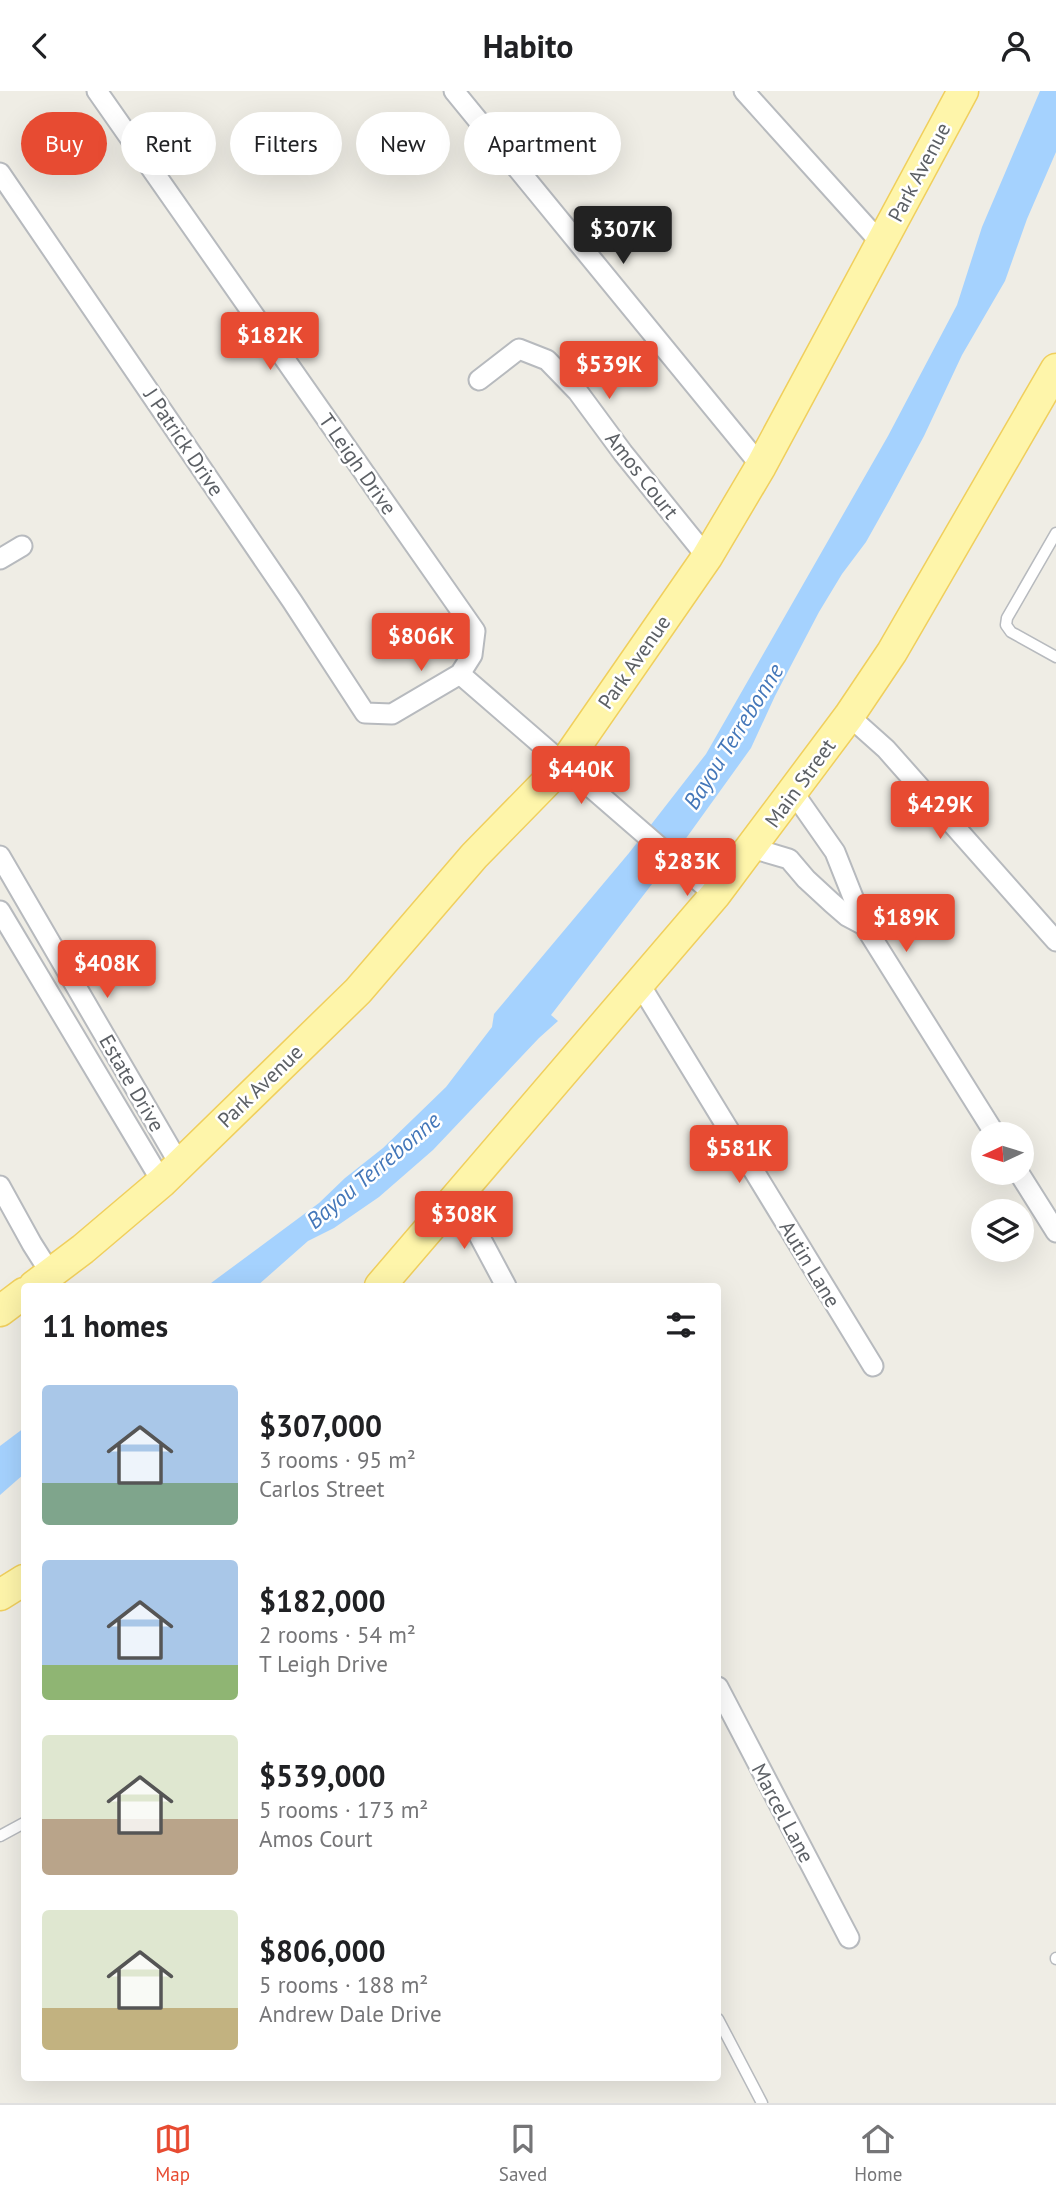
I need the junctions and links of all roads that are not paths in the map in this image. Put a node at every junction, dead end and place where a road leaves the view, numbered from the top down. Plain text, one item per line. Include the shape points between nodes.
1 (97, 91) edge
2 (454, 91) edge
3 (744, 91) edge
4 (963, 91) edge
5 (0, 173) edge
6 (881, 243) junction
7 (1056, 369) edge
8 (479, 380) dead end
9 (1047, 401) edge
10 (761, 466) junction
11 (1056, 533) edge
12 (22, 546) dead end
13 (707, 557) junction
14 (0, 559) edge
15 (1056, 656) edge
16 (460, 674) junction
17 (849, 716) junction
18 (563, 765) junction
19 (793, 792) junction
20 (752, 848) junction
21 (0, 856) edge
22 (715, 895) junction
23 (0, 911) edge
24 (864, 925) junction
25 (1056, 941) edge
26 (639, 983) junction
27 (987, 1122) edge
28 (171, 1174) junction
29 (1027, 1185) edge
30 (0, 1186) edge
31 (458, 1196) junction
32 (1056, 1232) edge
33 (42, 1280) edge
34 (383, 1283) edge
35 (504, 1283) edge
36 (21, 1295) edge
37 (0, 1311) edge
38 (873, 1366) dead end
39 (21, 1582) edge
40 (0, 1595) edge
41 (721, 1693) edge
42 (21, 1825) edge
43 (0, 1836) edge
44 (849, 1938) dead end
45 (721, 2025) edge
46 (762, 2103) edge

1 - 16 street, T Leigh Drive via 475,631 472,655
2 - 10 street
3 - 6 street
4 - 6 main road, Park Avenue
5 - 16 street, J Patrick Drive via 365,713 392,714
6 - 10 main road, Park Avenue
7 - 9 main road, Main Street
8 - 13 street, Amos Court via 519,349 547,360 578,392
9 - 17 main road, Main Street
10 - 13 main road, Park Avenue
11 - 15 lane via 1006,625
12 - 14 street
13 - 18 main road, Park Avenue
16 - 18 street
17 - 19 main road, Main Street
17 - 25 street via 886,749
18 - 22 street
18 - 28 main road, Park Avenue via 474,856 358,991
19 - 20 main road, Main Street
19 - 24 street via 835,852
20 - 22 main road, Main Street
20 - 24 street via 789,859 832,903
21 - 28 street, Estate Drive
22 - 26 main road, Main Street
23 - 28 street, Estate Drive
24 - 27 street
26 - 31 main road, Main Street
26 - 38 street, Autin Lane
28 - 33 main road, Park Avenue
29 - 32 street
30 - 33 street via 32,1244
31 - 34 main road, Main Street
31 - 35 street
36 - 37 main road
39 - 40 main road
41 - 44 street, Marcel Lane
42 - 43 lane
45 - 46 lane

